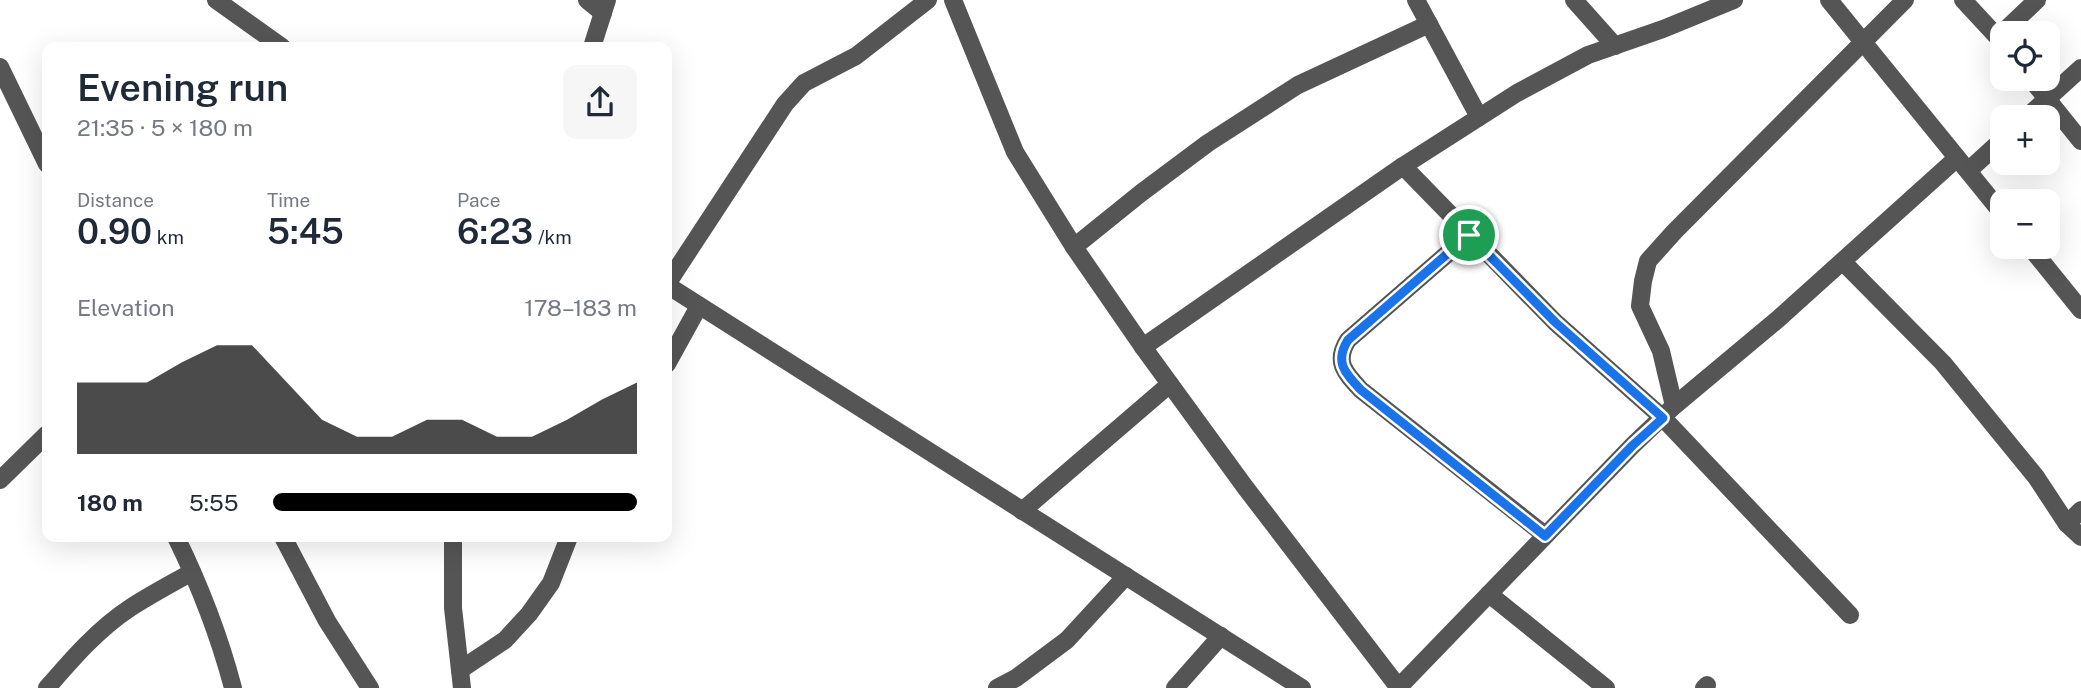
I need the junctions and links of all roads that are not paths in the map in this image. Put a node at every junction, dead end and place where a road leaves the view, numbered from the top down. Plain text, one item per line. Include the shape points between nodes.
1 (216, 0) edge
2 (587, 0) edge
3 (928, 0) edge
4 (953, 0) edge
5 (1416, 0) edge
6 (1573, 0) edge
7 (1734, 0) edge
8 (1829, 0) edge
9 (1905, 0) edge
10 (1963, 0) edge
11 (2037, 0) edge
12 (605, 6) edge
13 (2017, 21) edge
14 (1429, 24) junction
15 (1990, 28) edge
16 (275, 42) edge
17 (594, 42) edge
18 (1863, 42) junction
19 (1615, 46) junction
20 (0, 67) edge
21 (2081, 68) edge
22 (2041, 91) edge
23 (2047, 99) junction
24 (2040, 105) edge
25 (1479, 117) junction
26 (2081, 141) edge
27 (1990, 148) edge
28 (42, 154) edge
29 (1963, 165) junction
30 (1403, 166) junction
31 (1990, 198) edge
32 (1469, 235) junction
33 (1074, 247) junction
34 (2039, 259) edge
35 (1843, 262) junction
36 (672, 277) edge
37 (672, 288) edge
38 (699, 306) junction
39 (2081, 310) edge
40 (1143, 347) junction
41 (672, 354) edge
42 (1170, 384) junction
43 (1669, 412) junction
44 (42, 439) edge
45 (0, 480) edge
46 (1023, 510) junction
47 (2081, 510) edge
48 (2067, 524) junction
49 (1545, 536) junction
50 (2081, 537) edge
51 (178, 542) edge
52 (286, 542) edge
53 (453, 542) edge
54 (567, 542) edge
55 (192, 572) junction
56 (1126, 576) junction
57 (1489, 594) junction
58 (1850, 615) dead end
59 (1221, 636) junction
60 (461, 679) edge
61 (47, 688) edge
62 (233, 688) edge
63 (370, 688) edge
64 (997, 688) edge
65 (1175, 688) edge
66 (1301, 688) edge
67 (1398, 688) edge
68 (1606, 688) edge

1 - 16 street
2 - 12 street
3 - 36 street via 856,56 804,83 785,104
4 - 33 street via 1015,152
5 - 14 street
6 - 19 street
7 - 19 street
8 - 18 street
9 - 18 street
10 - 15 street
11 - 13 street
12 - 17 street
14 - 25 street
14 - 33 street via 1298,85 1208,143
18 - 29 street
18 - 43 street via 1648,261 1640,306 1661,351
19 - 25 street via 1588,55
20 - 28 street
21 - 23 street
22 - 23 street
23 - 24 street
23 - 26 street
25 - 30 street
27 - 29 street
29 - 31 street
29 - 35 street
30 - 32 street
30 - 40 street
32 - 43 street via 1555,322
32 - 49 street via 1348,340 1341,363 1361,390
33 - 40 street
34 - 39 street
35 - 43 street
35 - 48 street via 1943,363
37 - 38 street
38 - 41 street
38 - 46 street
40 - 42 street
42 - 46 street
42 - 67 street
43 - 49 street
43 - 58 street
44 - 45 street
46 - 56 street
47 - 48 street
48 - 50 street
49 - 57 street
51 - 55 street
52 - 63 street via 327,621
53 - 60 street via 453,608
54 - 60 street via 551,583 529,614
55 - 61 street via 101,630
55 - 62 street
56 - 59 street
56 - 64 street via 1068,640
57 - 67 street
57 - 68 street
59 - 65 street
59 - 66 street

